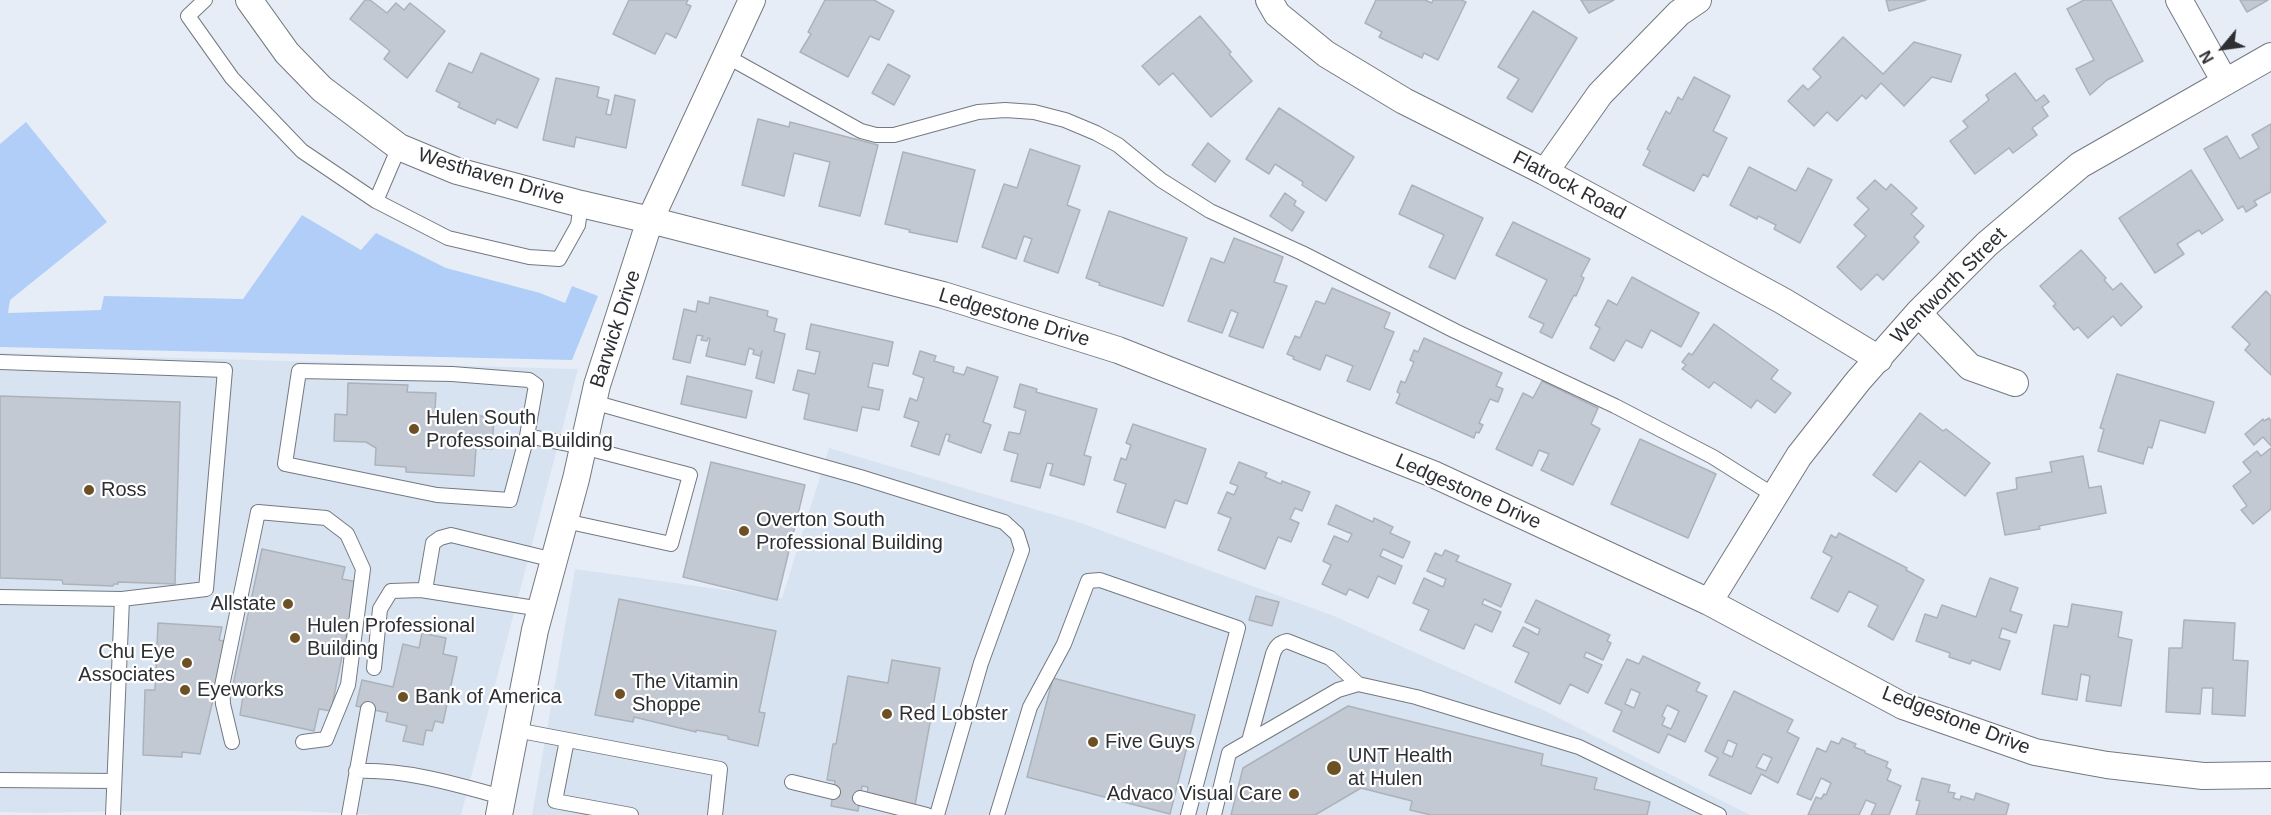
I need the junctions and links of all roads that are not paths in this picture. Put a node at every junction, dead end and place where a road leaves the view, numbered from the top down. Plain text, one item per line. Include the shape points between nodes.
1 (205, 0) edge
2 (249, 0) edge
3 (752, 0) edge
4 (1269, 0) edge
5 (1698, 0) edge
6 (2179, 0) edge
7 (726, 56) junction
8 (2271, 56) edge
9 (2225, 82) junction
10 (399, 147) junction
11 (1545, 172) junction
12 (376, 201) junction
13 (581, 204) junction
14 (650, 219) junction
15 (1918, 313) junction
16 (1879, 359) junction
17 (0, 362) edge
18 (2015, 383) dead end
19 (593, 402) junction
20 (527, 436) junction
21 (583, 447) junction
22 (1775, 496) junction
23 (565, 521) junction
24 (554, 560) junction
25 (423, 590) junction
26 (0, 597) edge
27 (122, 599) junction
28 (1709, 602) junction
29 (541, 609) junction
30 (374, 668) dead end
31 (1358, 684) junction
32 (368, 709) dead end
33 (516, 730) junction
34 (567, 740) junction
35 (232, 741) dead end
36 (1249, 741) junction
37 (303, 742) dead end
38 (356, 771) junction
39 (2271, 774) edge
40 (0, 780) edge
41 (114, 781) junction
42 (792, 782) dead end
43 (833, 792) dead end
44 (860, 798) dead end
45 (500, 806) edge
46 (113, 815) edge
47 (348, 815) edge
48 (631, 815) edge
49 (715, 815) edge
50 (927, 815) edge
51 (937, 815) edge
52 (997, 815) edge
53 (1188, 815) edge
54 (1214, 815) edge
55 (1719, 815) edge

1 - 12 lane via 188,16 232,78 302,151
2 - 10 street, Westhaven Drive via 287,53 322,89
3 - 7 street, Barwick Drive
4 - 11 street, Flatrock Road via 1277,14 1326,54 1404,101
5 - 11 street via 1679,13 1600,94
6 - 9 street
7 - 14 street, Barwick Drive
7 - 22 lane via 861,131 876,135 904,133 978,112 1005,110 1034,112 1096,133 1210,211 1616,406 1713,457
8 - 9 street, Wentworth Street
9 - 15 street, Wentworth Street via 2080,165 1987,244
10 - 12 lane
10 - 13 street, Westhaven Drive via 457,171
11 - 16 street, Flatrock Road via 1783,301
12 - 13 lane via 448,238 529,257 560,260 578,225
13 - 14 street, Westhaven Drive
14 - 19 street, Barwick Drive
14 - 28 street, Ledgestone Drive via 943,295 1118,350 1433,474
15 - 16 street, Wentworth Street
15 - 18 street via 1970,367
16 - 22 street, Wentworth Street via 1799,456
17 - 27 lane via 225,370 206,590
19 - 21 street, Barwick Drive
19 - 51 lane via 882,483 1004,522 1017,534 1022,550 981,663
20 - 20 lane via 510,500 437,495 285,464 299,371 529,380 536,385
20 - 21 lane
21 - 23 street, Barwick Drive
21 - 23 lane via 690,475 671,544
22 - 28 street, Wentworth Street
23 - 24 street, Barwick Drive
24 - 25 lane via 451,535 433,543
24 - 29 street, Barwick Drive
25 - 29 lane
25 - 30 lane via 391,591 380,609
26 - 27 lane
27 - 41 lane
28 - 39 street, Ledgestone Drive via 1903,706 2035,752 2203,776
29 - 33 street, Barwick Drive
31 - 36 lane via 1338,690
31 - 36 lane via 1330,658 1287,641 1281,643 1273,654
31 - 55 lane via 1416,697 1578,747
32 - 38 lane
33 - 34 lane
33 - 45 street, Barwick Drive
34 - 48 lane via 555,801
34 - 49 lane via 720,769
35 - 37 lane via 222,686 258,512 326,518 348,534 363,569 348,685 326,739
36 - 54 lane via 1230,753
38 - 45 lane via 375,770 446,782
38 - 47 lane
40 - 41 lane
41 - 46 lane
42 - 43 lane
44 - 50 lane
52 - 53 lane via 1030,707 1064,644 1088,580 1100,580 1238,628

